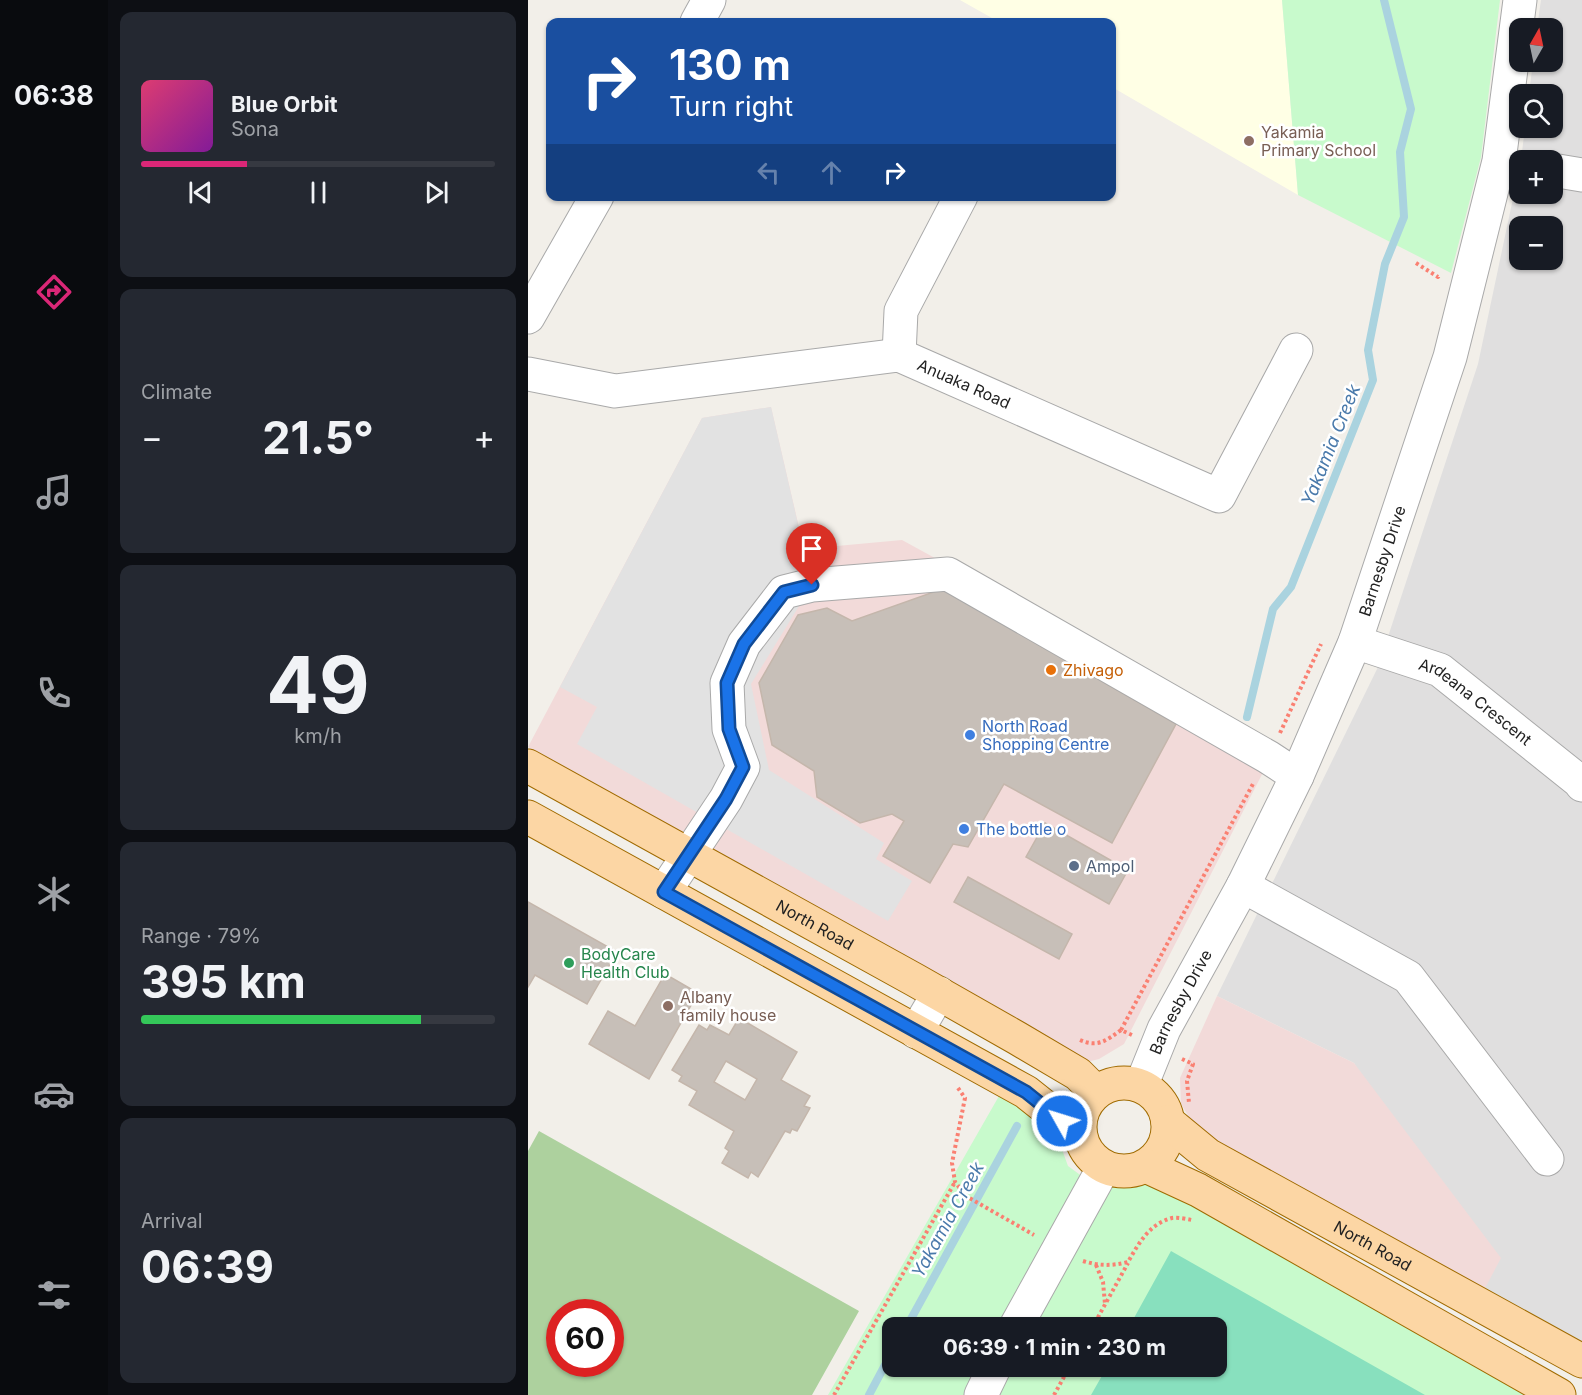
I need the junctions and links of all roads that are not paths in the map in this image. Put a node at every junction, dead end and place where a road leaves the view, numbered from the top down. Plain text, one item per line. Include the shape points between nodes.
1 (710, 0) edge
2 (1520, 0) edge
3 (699, 18) edge
4 (1510, 150) edge
5 (1509, 163) edge
6 (1563, 172) edge
7 (1582, 175) edge
8 (594, 201) edge
9 (958, 201) edge
10 (528, 317) edge
11 (1296, 350) dead end
12 (899, 356) junction
13 (528, 374) edge
14 (1355, 642) junction
15 (528, 766) edge
16 (1297, 776) junction
17 (1581, 781) edge
18 (528, 817) edge
19 (689, 855) junction
20 (1243, 886) junction
21 (664, 892) junction
22 (939, 993) junction
23 (916, 1032) junction
24 (1141, 1086) junction
25 (1096, 1092) junction
26 (1168, 1122) junction
27 (1080, 1135) junction
28 (1547, 1159) dead end
29 (1146, 1166) junction
30 (1104, 1167) junction
31 (1021, 1317) edge
32 (1582, 1361) edge
33 (990, 1377) edge
34 (1582, 1379) edge
35 (981, 1395) edge
36 (1559, 1395) edge
37 (1573, 1395) edge

1 - 3 street
2 - 4 street, Barnesby Drive
5 - 14 street, Barnesby Drive via 1450,357
6 - 7 street
8 - 10 street
9 - 12 street via 901,311
11 - 12 street, Anuaka Road via 1219,496
12 - 13 street, Anuaka Road via 615,391
14 - 16 street, Barnesby Drive
14 - 17 street, Ardeana Crescent via 1440,670
15 - 19 main road, North Road
16 - 19 street via 948,574 812,585 784,592 744,644 727,683 729,729 743,767
16 - 20 street, Barnesby Drive
18 - 21 main road
19 - 21 street
19 - 22 main road, North Road
20 - 24 street, Barnesby Drive via 1164,1029
20 - 28 street via 1408,977
21 - 23 main road
22 - 23 street
22 - 25 main road, North Road via 1078,1074
23 - 27 main road via 1026,1092
24 - 25 main road via 1122,1082
24 - 26 main road via 1160,1101
25 - 27 main road via 1082,1111
26 - 29 main road via 1163,1148
26 - 32 main road, North Road via 1208,1155
27 - 30 main road via 1088,1154
29 - 30 main road via 1125,1172
29 - 36 main road via 1198,1190
30 - 31 street
33 - 35 street
34 - 37 main road

